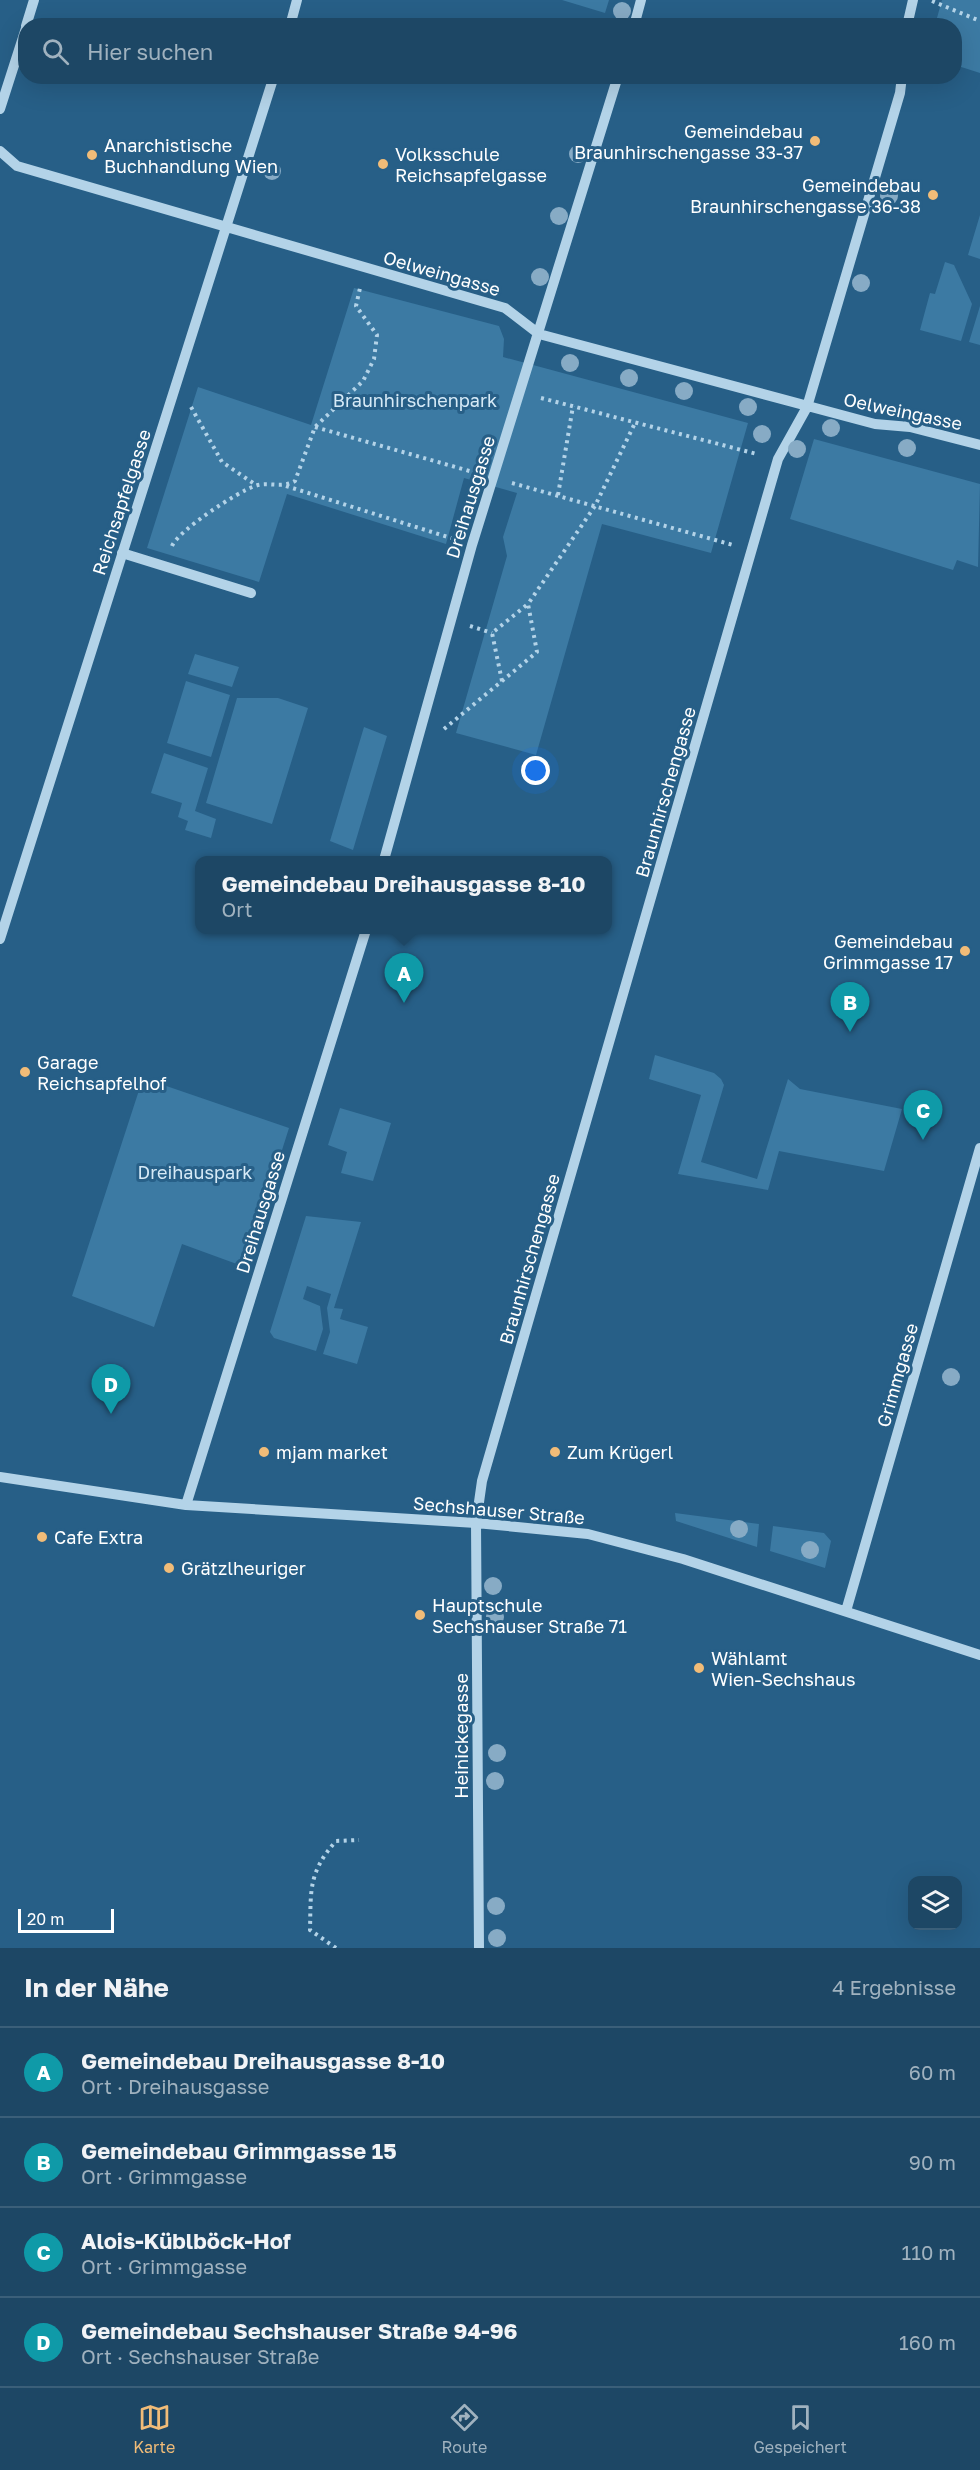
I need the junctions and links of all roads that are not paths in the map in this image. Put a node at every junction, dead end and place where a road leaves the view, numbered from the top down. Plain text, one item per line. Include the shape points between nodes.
1 (34, 0) edge
2 (297, 0) edge
3 (642, 0) edge
4 (914, 0) edge
5 (29, 18) edge
6 (292, 18) edge
7 (636, 18) edge
8 (909, 18) edge
9 (18, 52) edge
10 (271, 84) edge
11 (616, 84) edge
12 (901, 84) edge
13 (0, 108) edge
14 (0, 151) edge
15 (226, 228) junction
16 (538, 334) junction
17 (807, 407) junction
18 (980, 445) edge
19 (122, 554) junction
20 (251, 593) dead end
21 (385, 856) edge
22 (365, 934) edge
23 (0, 939) edge
24 (980, 1148) edge
25 (0, 1477) edge
26 (186, 1505) junction
27 (476, 1523) junction
28 (846, 1611) junction
29 (980, 1655) edge
30 (479, 1948) edge

1 - 5 street
2 - 6 street
3 - 7 street
4 - 8 street
9 - 13 street
10 - 15 street, Reichsapfelgasse
11 - 16 street, Dreihausgasse
12 - 17 street, Braunhirschengasse
14 - 15 street, Oelweingasse via 17,166
15 - 16 street, Oelweingasse via 505,308
15 - 19 street, Reichsapfelgasse
16 - 17 street, Oelweingasse
16 - 21 street, Dreihausgasse via 472,545
17 - 18 street, Oelweingasse
17 - 27 street, Braunhirschengasse via 778,459 482,1481
19 - 20 street
19 - 23 street, Reichsapfelgasse
22 - 26 street, Dreihausgasse
24 - 28 street, Grimmgasse
25 - 26 street, Sechshauser Straße
26 - 27 street, Sechshauser Straße
27 - 28 street, Sechshauser Straße via 588,1534 683,1559
27 - 30 street, Heinickegasse
28 - 29 street, Sechshauser Straße

